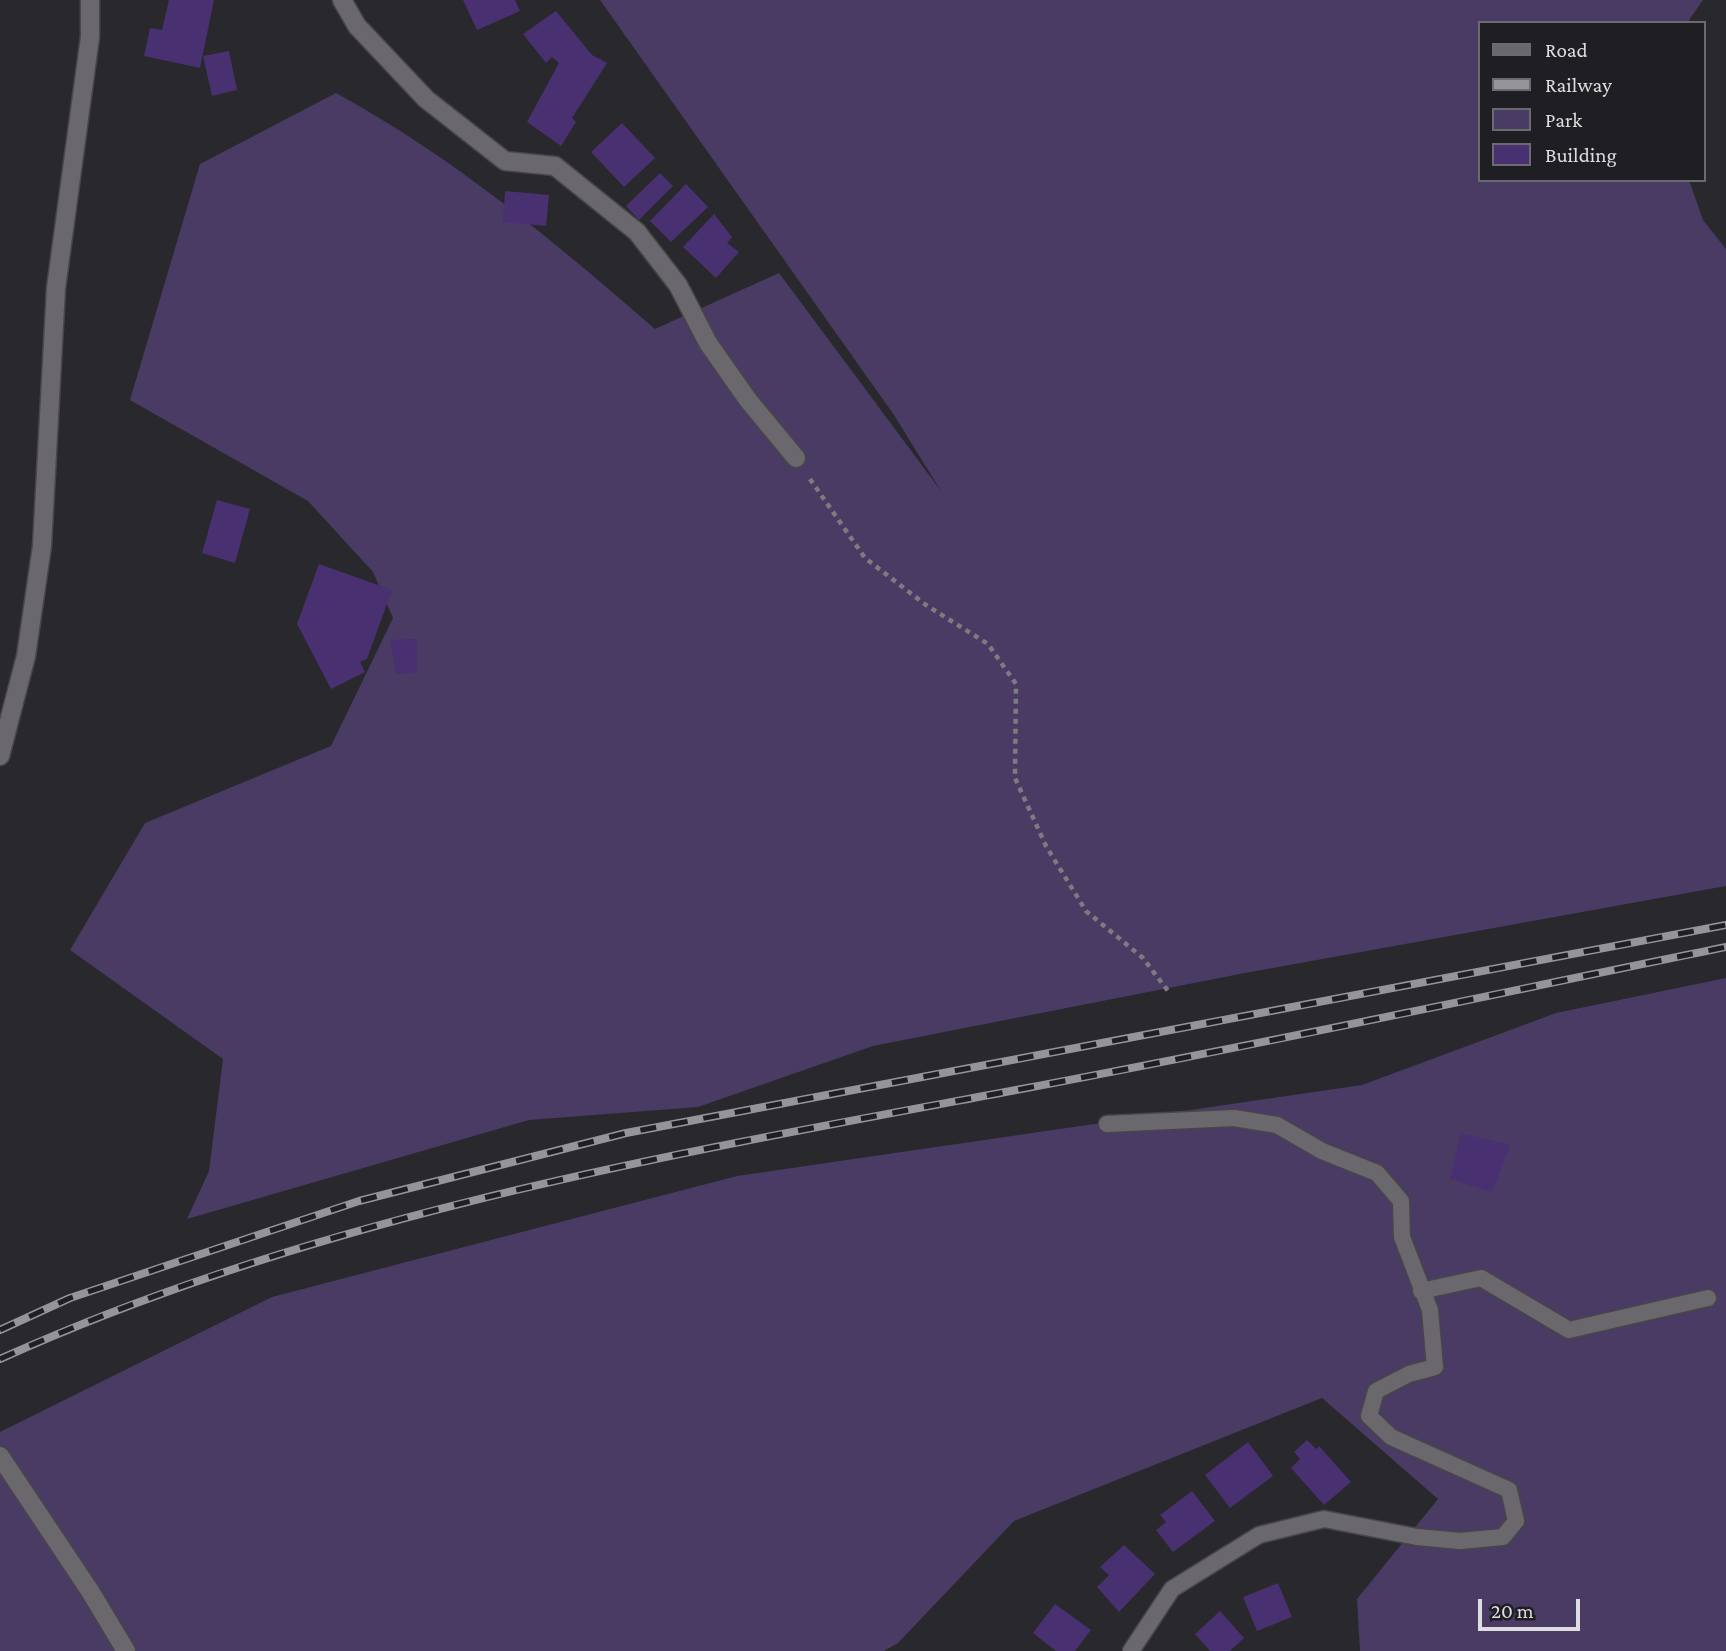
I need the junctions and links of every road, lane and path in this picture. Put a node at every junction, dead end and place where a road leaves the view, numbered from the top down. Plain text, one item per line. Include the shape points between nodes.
1 (90, 0) edge
2 (342, 0) edge
3 (796, 458) joint
4 (0, 756) edge
5 (1168, 991) dead end
6 (1107, 1124) dead end
7 (1421, 1291) junction
8 (1709, 1298) dead end
9 (0, 1456) edge
10 (126, 1651) edge
11 (1131, 1651) edge

1 - 4 street via 90,37 56,288 42,546 26,656
2 - 3 street via 357,26 408,81 465,130 505,161 555,166 637,232 678,285 708,343 748,400
3 - 5 path via 865,558 926,605 988,644 1016,684 1015,778 1046,846 1086,911 1143,958
6 - 7 lane via 1234,1118 1277,1125 1322,1151 1377,1173 1401,1201 1402,1237
7 - 8 lane via 1481,1278 1569,1330
7 - 11 lane via 1430,1310 1435,1367 1376,1391 1370,1416 1391,1437 1509,1490 1516,1521 1503,1537 1460,1541 1324,1519 1259,1535 1172,1589
9 - 10 street

